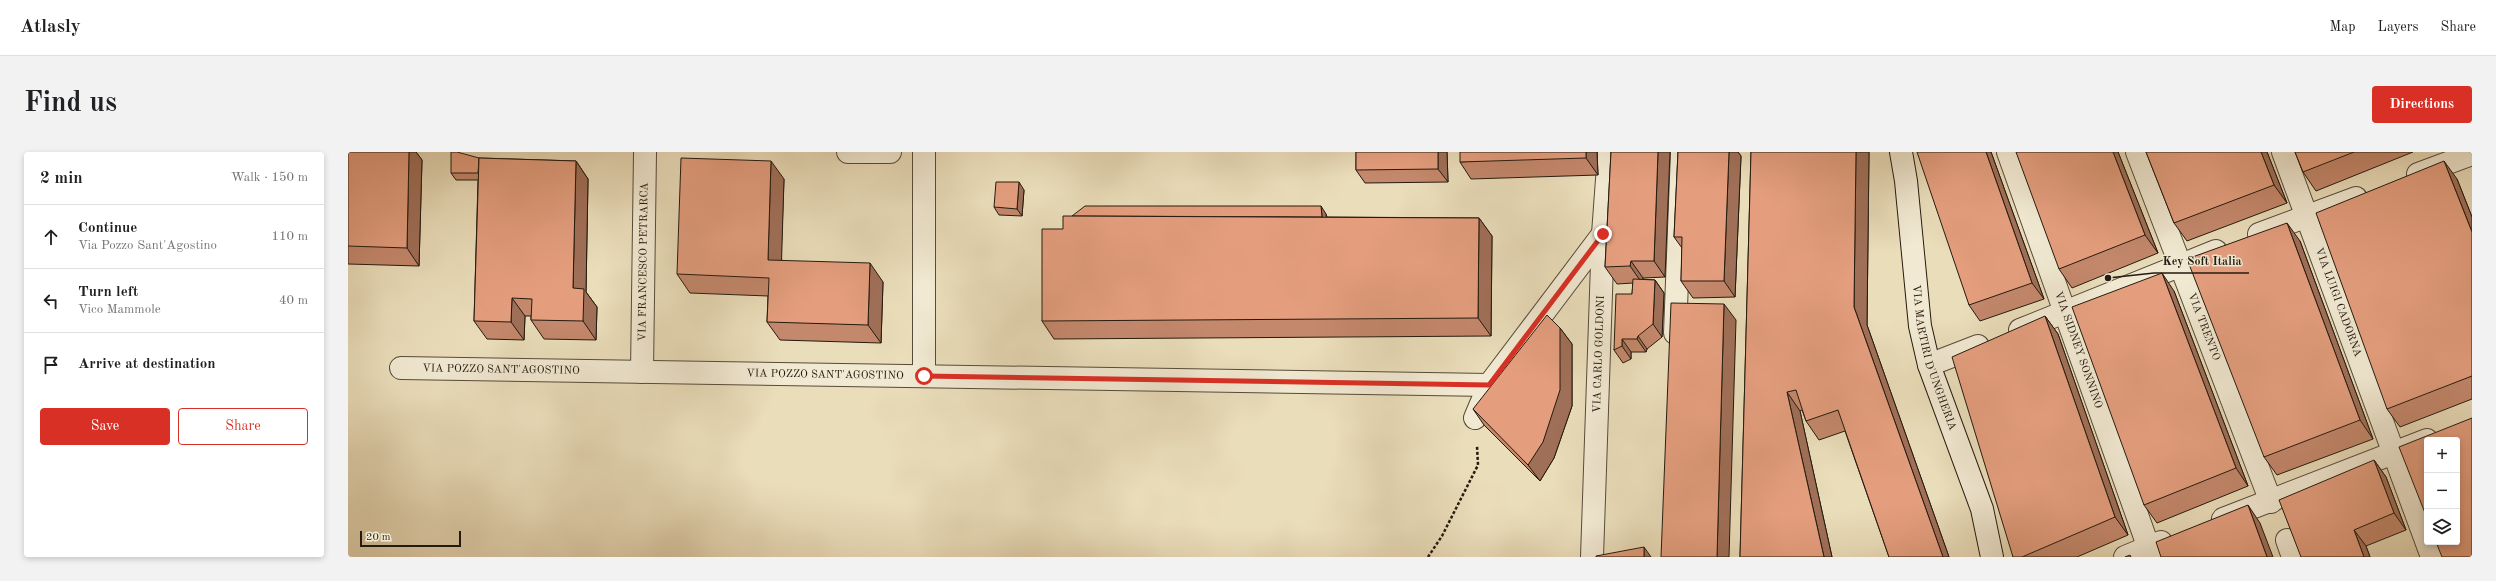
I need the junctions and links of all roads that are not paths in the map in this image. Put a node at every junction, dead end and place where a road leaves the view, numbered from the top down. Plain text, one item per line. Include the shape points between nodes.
1 (645, 152) edge
2 (848, 152) edge
3 (890, 152) edge
4 (924, 152) edge
5 (1609, 152) edge
6 (1682, 152) edge
7 (1901, 152) edge
8 (2008, 152) edge
9 (2137, 152) edge
10 (2283, 152) edge
11 (2472, 154) edge
12 (2400, 181) edge
13 (2371, 192) edge
14 (2307, 216) junction
15 (1603, 234) junction
16 (2180, 264) junction
17 (2065, 312) junction
18 (1674, 357) edge
19 (1929, 365) junction
20 (402, 368) dead end
21 (642, 372) junction
22 (924, 376) junction
23 (1489, 385) junction
24 (1475, 418) edge
25 (2424, 441) edge
26 (2393, 453) junction
27 (2271, 502) junction
28 (2206, 526) edge
29 (2177, 536) edge
30 (2150, 552) edge
31 (1592, 557) edge
32 (1992, 557) edge
33 (2125, 557) edge
34 (2432, 557) edge

1 - 21 street, VIA FRANCESCO PETRARCA
2 - 3 street
4 - 22 street
5 - 15 street, VIA CARLO GOLDONI
6 - 18 street
7 - 19 street, VIA MARTIRI D'UNGHERIA via 1920,326
8 - 17 street, VIA SIDNEY SONNINO
9 - 16 street, VIA TRENTO
10 - 14 street, VIA LUIGI CADORNA
11 - 12 street
13 - 14 street
14 - 16 street
14 - 26 street, VIA LUIGI CADORNA
15 - 23 street
15 - 31 street, VIA CARLO GOLDONI
16 - 17 street
16 - 27 street, VIA TRENTO
17 - 19 street
17 - 30 street, VIA SIDNEY SONNINO
19 - 32 street, VIA MARTIRI D'UNGHERIA via 1982,509
20 - 21 street, VIA POZZO SANT'AGOSTINO
21 - 22 street, VIA POZZO SANT'AGOSTINO
22 - 23 street, VIA POZZO SANT'AGOSTINO
23 - 24 street
25 - 26 street
26 - 27 street
26 - 34 street, VIA LUIGI CADORNA
27 - 28 street
29 - 30 street
30 - 33 street

